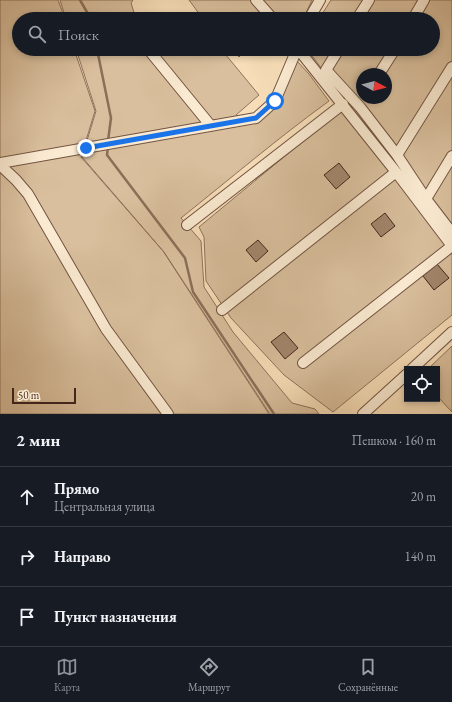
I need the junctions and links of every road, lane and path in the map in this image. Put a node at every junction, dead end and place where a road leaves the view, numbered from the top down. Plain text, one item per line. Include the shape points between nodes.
1 (256, 0) edge
2 (320, 0) edge
3 (369, 0) edge
4 (424, 0) edge
5 (266, 12) edge
6 (313, 12) edge
7 (362, 12) edge
8 (417, 12) edge
9 (154, 56) edge
10 (294, 56) edge
11 (303, 56) edge
12 (335, 56) edge
13 (390, 56) edge
14 (452, 67) edge
15 (383, 68) edge
16 (356, 97) edge
17 (343, 104) junction
18 (363, 104) edge
19 (211, 126) junction
20 (398, 155) junction
21 (452, 156) edge
22 (0, 164) edge
23 (396, 172) junction
24 (426, 199) junction
25 (187, 225) dead end
26 (452, 233) edge
27 (452, 246) edge
28 (222, 310) dead end
29 (452, 332) edge
30 (303, 363) dead end
31 (415, 366) edge
32 (404, 377) edge
33 (168, 414) edge
34 (363, 414) edge

1 - 5 street
2 - 6 street
3 - 7 street
4 - 8 street
9 - 19 street
10 - 19 street via 275,101 256,118
11 - 17 street
12 - 16 street via 326,70
13 - 15 street
14 - 20 street
17 - 23 street
17 - 25 street
18 - 20 street
19 - 22 street
20 - 24 street
21 - 24 street
22 - 33 street via 28,194 106,330
23 - 27 street
23 - 28 street
24 - 26 street
27 - 30 street
29 - 31 street
32 - 34 street

